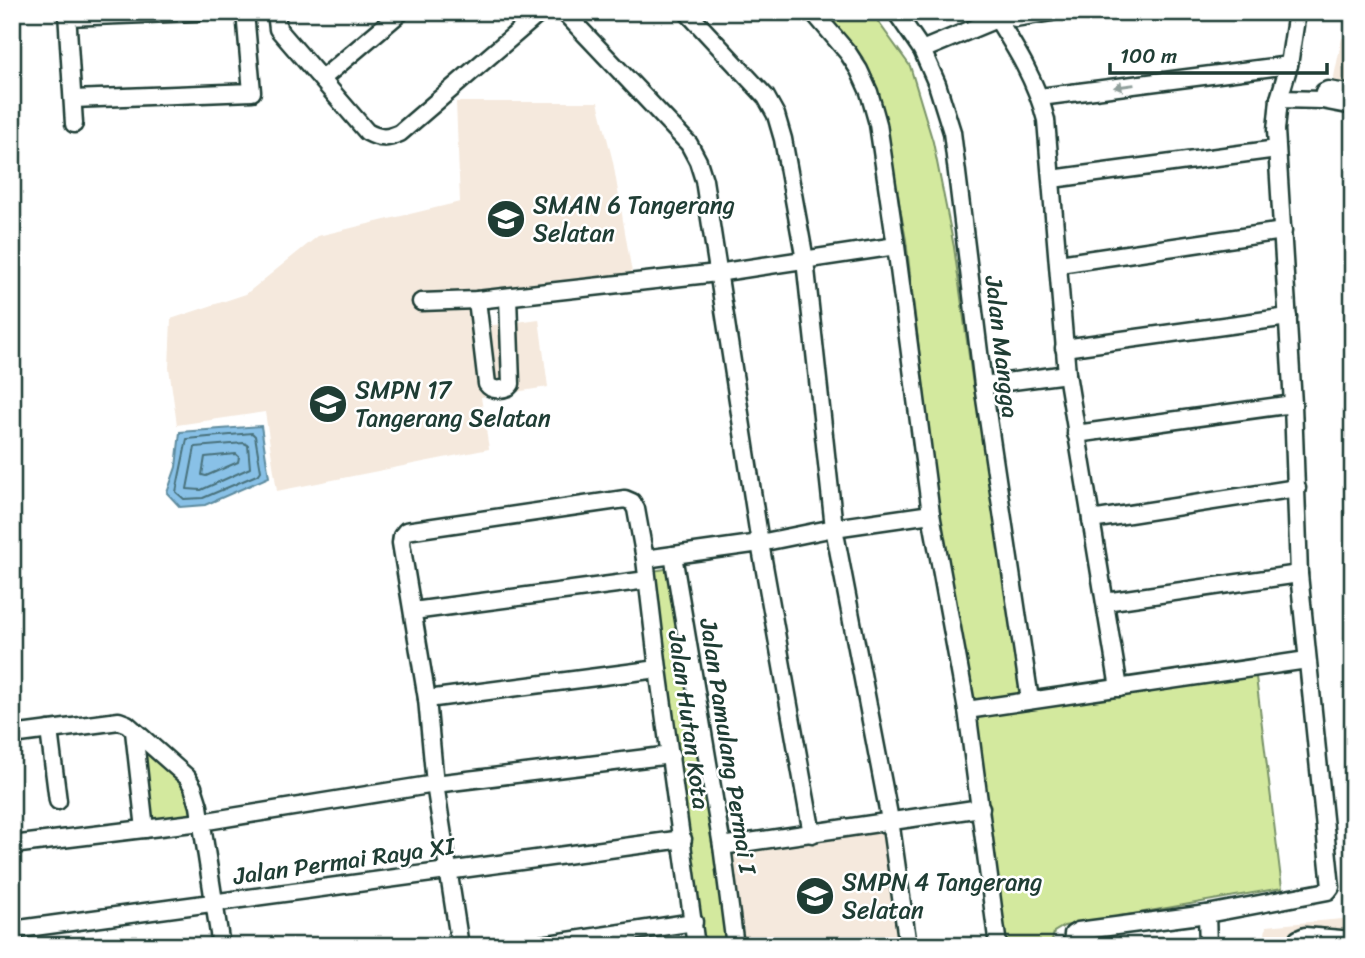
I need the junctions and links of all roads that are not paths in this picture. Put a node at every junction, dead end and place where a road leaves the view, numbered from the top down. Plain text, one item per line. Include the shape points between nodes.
1 (198, 12) edge
2 (244, 12) edge
3 (276, 12) edge
4 (401, 12) edge
5 (541, 12) edge
6 (564, 12) edge
7 (687, 12) edge
8 (813, 12) edge
9 (897, 12) edge
10 (1052, 12) edge
11 (1297, 12) edge
12 (67, 15) edge
13 (1001, 15) edge
14 (922, 50) junction
15 (1289, 65) junction
16 (323, 78) junction
17 (1353, 94) edge
18 (1040, 97) junction
19 (72, 99) junction
20 (1279, 99) junction
21 (1322, 100) junction
22 (1353, 106) edge
23 (74, 124) dead end
24 (1278, 149) junction
25 (1052, 179) junction
26 (1283, 231) junction
27 (896, 246) junction
28 (805, 260) junction
29 (1059, 264) junction
30 (717, 273) junction
31 (508, 297) junction
32 (477, 300) junction
33 (421, 302) dead end
34 (1288, 317) junction
35 (1064, 348) junction
36 (1067, 374) junction
37 (983, 385) junction
38 (1293, 404) junction
39 (1076, 434) junction
40 (1297, 488) junction
41 (931, 514) junction
42 (1091, 520) junction
43 (834, 528) junction
44 (760, 543) junction
45 (673, 555) junction
46 (645, 559) junction
47 (1299, 574) junction
48 (647, 580) junction
49 (1105, 602) junction
50 (413, 611) junction
51 (1307, 660) junction
52 (658, 669) junction
53 (1119, 688) junction
54 (426, 699) junction
55 (1030, 699) junction
56 (967, 710) junction
57 (49, 730) junction
58 (134, 731) junction
59 (12, 735) edge
60 (671, 755) junction
61 (435, 784) junction
62 (58, 801) dead end
63 (981, 808) junction
64 (890, 820) junction
65 (201, 822) junction
66 (145, 829) junction
67 (812, 834) junction
68 (682, 839) junction
69 (12, 845) edge
70 (722, 846) junction
71 (449, 870) junction
72 (214, 901) junction
73 (1207, 914) junction
74 (694, 922) junction
75 (12, 930) edge
76 (1353, 940) edge
77 (220, 946) edge
78 (460, 946) edge
79 (535, 946) edge
80 (696, 946) edge
81 (735, 946) edge
82 (908, 946) edge
83 (998, 946) edge
84 (1072, 946) edge
85 (1208, 946) edge
86 (1296, 946) edge

1 - 12 street
2 - 19 street via 252,92
3 - 16 street via 278,29
4 - 16 street
5 - 16 street via 389,138 368,132
6 - 30 street via 689,144 704,180
7 - 28 street via 758,88 776,115
8 - 27 street via 848,53 869,92
9 - 14 street, Jalan Mangga
10 - 13 street via 1015,18
11 - 15 street
12 - 19 street
13 - 14 street
13 - 18 street
14 - 37 street, Jalan Mangga via 952,132
15 -> 18 street
15 - 20 street
17 - 21 street via 1328,90
18 - 25 street
19 - 23 street
20 - 21 street
20 - 24 street
21 - 22 street
24 - 25 street
24 - 26 street
25 - 29 street
26 - 29 street
26 - 34 street
27 - 28 street
27 - 41 street
28 - 30 street
28 - 43 street
29 - 35 street
30 - 31 street
30 - 44 street
31 - 32 street
31 - 32 street via 511,384 499,390 487,384
32 - 33 street
34 - 35 street
34 - 38 street
35 - 36 street
36 - 37 street
36 - 39 street
37 - 55 street, Jalan Mangga
38 - 39 street
38 - 40 street
39 - 42 street
40 - 42 street
40 - 47 street
41 - 43 street
41 - 56 street
42 - 49 street
43 - 44 street
43 - 64 street
44 - 45 street
44 - 67 street
45 - 46 street
45 - 70 street, Jalan Pamulang Permai I
46 - 48 street, Jalan Hutan Kota
46 - 50 street, Jalan Hutan Kota via 636,509 625,499 406,531 401,543
47 - 49 street
47 - 51 street
48 - 50 street
48 - 52 street, Jalan Hutan Kota
49 - 53 street
50 - 54 street
51 - 53 street
51 - 73 street via 1331,887
52 - 54 street
52 - 60 street, Jalan Hutan Kota
53 - 55 street
54 - 61 street
55 - 56 street
56 - 63 street
57 - 58 street via 119,721
57 - 59 street
57 - 62 street
58 - 65 street via 187,777
58 - 66 street
60 - 61 street
60 - 68 street, Jalan Hutan Kota
61 - 65 street
61 - 71 street
63 - 64 street
63 - 83 street
64 - 67 street
64 - 82 street
65 - 66 street
65 - 72 street
66 - 69 street
67 - 70 street
68 - 71 street, Jalan Permai Raya XI
68 - 74 street, Jalan Hutan Kota
70 - 81 street, Jalan Pamulang Permai I
71 - 72 street, Jalan Permai Raya XI
71 - 78 street
72 - 75 street, Jalan Permai Raya XI
72 - 77 street
73 - 84 street via 1078,931 1073,934
73 - 85 street
74 - 79 street
74 - 80 street, Jalan Hutan Kota
76 - 86 street via 1305,936

